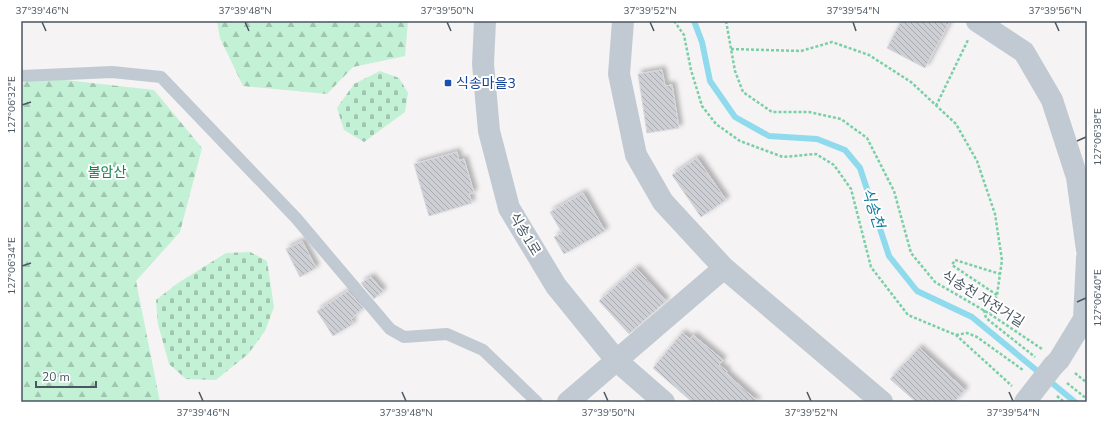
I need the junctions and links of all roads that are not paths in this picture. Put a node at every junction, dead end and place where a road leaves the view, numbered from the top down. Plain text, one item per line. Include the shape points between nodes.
1 (486, 21) edge
2 (623, 21) edge
3 (978, 21) edge
4 (21, 76) edge
5 (1082, 176) edge
6 (1087, 250) edge
7 (1087, 258) edge
8 (724, 268) junction
9 (617, 361) junction
10 (1021, 397) edge
11 (537, 402) edge
12 (568, 402) edge
13 (664, 402) edge
14 (882, 402) edge

1 - 9 street, 식송1로 via 483,64 488,131 509,208 556,286
2 - 8 street via 619,74 636,155 663,202
3 - 5 street via 1024,52 1052,100
4 - 11 lane via 112,72 161,77 296,218 390,329 404,337 447,334 483,350
5 - 6 street
7 - 10 street, bridge via 1084,319 1056,363
8 - 9 street
8 - 14 street
9 - 12 street
9 - 13 street, 식송1로

